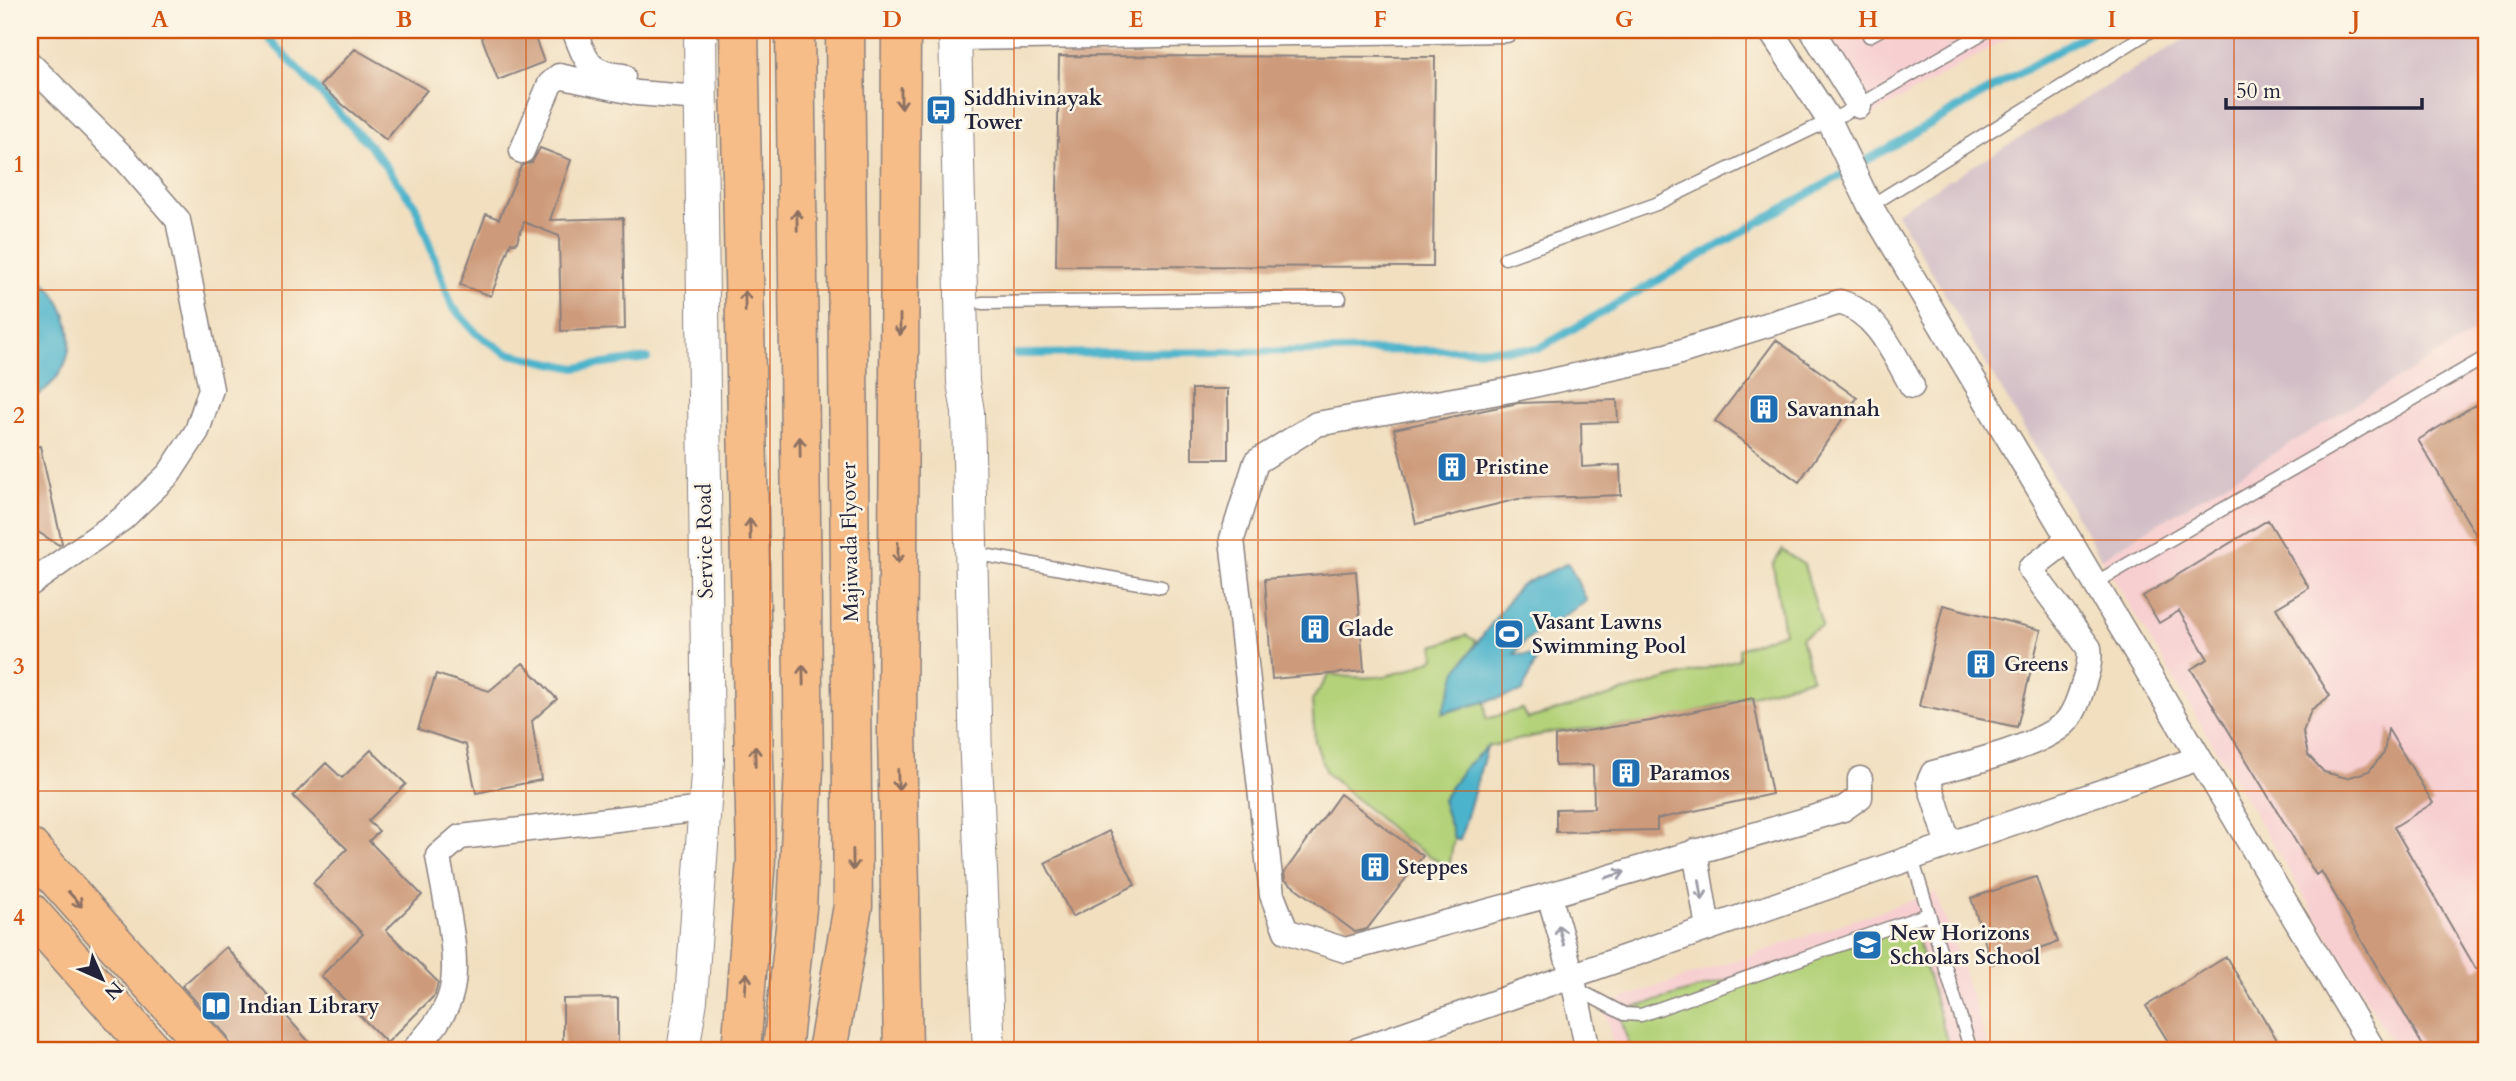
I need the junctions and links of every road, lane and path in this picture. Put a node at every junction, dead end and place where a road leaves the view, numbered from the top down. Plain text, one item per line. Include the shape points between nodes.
1 (574, 30) edge
2 (700, 30) edge
3 (739, 30) edge
4 (795, 30) edge
5 (845, 30) edge
6 (901, 30) edge
7 (1506, 30) edge
8 (1770, 30) edge
9 (1812, 30) edge
10 (1987, 30) edge
11 (2152, 30) edge
12 (964, 34) edge
13 (30, 64) edge
14 (700, 89) junction
15 (1859, 106) junction
16 (1829, 120) junction
17 (522, 151) dead end
18 (1870, 206) junction
19 (1505, 258) dead end
20 (1340, 298) dead end
21 (982, 303) junction
22 (2486, 357) edge
23 (1912, 386) dead end
24 (968, 412) junction
25 (2069, 539) junction
26 (973, 553) junction
27 (2095, 583) junction
28 (30, 584) edge
29 (1161, 587) dead end
30 (2199, 758) junction
31 (1860, 779) dead end
32 (704, 809) junction
33 (1949, 845) junction
34 (30, 848) edge
35 (1695, 851) junction
36 (1912, 858) junction
37 (1549, 895) junction
38 (853, 906) junction
39 (30, 912) edge
40 (1928, 914) junction
41 (1707, 928) junction
42 (1573, 982) junction
43 (153, 1051) edge
44 (211, 1051) edge
45 (413, 1051) edge
46 (683, 1051) edge
47 (741, 1051) edge
48 (782, 1051) edge
49 (827, 1051) edge
50 (853, 1051) edge
51 (903, 1051) edge
52 (989, 1051) edge
53 (1355, 1051) edge
54 (1588, 1051) edge
55 (1971, 1051) edge
56 (2374, 1051) edge

1 - 14 street via 587,61 601,74
2 - 14 street, Service Road
47 -> 3 main road via 756,860
48 -> 4 main road via 797,908 804,768
5 -> 38 main road, Majiwada Flyover
6 -> 51 main road via 897,731
7 - 12 street
8 - 16 street
9 - 15 street
10 - 15 lane
11 - 18 lane
12 - 21 street
12 - 24 street via 963,382
13 - 28 street via 127,161 178,220 211,389 197,431 169,474 122,519
14 - 17 street via 637,93 559,76 550,85
14 - 32 street, Service Road via 708,746
15 - 16 lane
16 - 18 street
16 - 19 lane via 1656,204
18 - 25 street
20 - 21 lane
21 - 24 street via 984,382
22 - 27 lane
23 - 37 street via 1879,328 1857,307 1840,302 1667,356 1317,424 1256,462 1232,540 1272,895 1286,931 1345,950
24 - 26 street
25 - 27 street
25 - 33 street via 2030,569 2089,648 2091,659 2081,692 2061,727 1994,757 1933,773 1929,782
26 - 29 lane
26 - 52 street via 976,759
27 - 30 street
30 - 33 street
30 - 56 street
31 - 35 street via 1860,797 1843,809
32 - 45 street via 460,837 438,856 455,976 450,999 438,1022
32 - 46 street, Service Road via 691,1000
33 - 36 street
34 -> 44 main road
37 -> 35 street
35 -> 41 street
36 - 40 lane
36 - 41 street
42 -> 37 street
38 - 49 main road, Majiwada Flyover
38 - 50 main road
39 - 43 main road
40 - 42 lane via 1641,1015 1624,1014
40 - 55 lane
41 - 42 street
42 - 53 street
42 - 54 street

